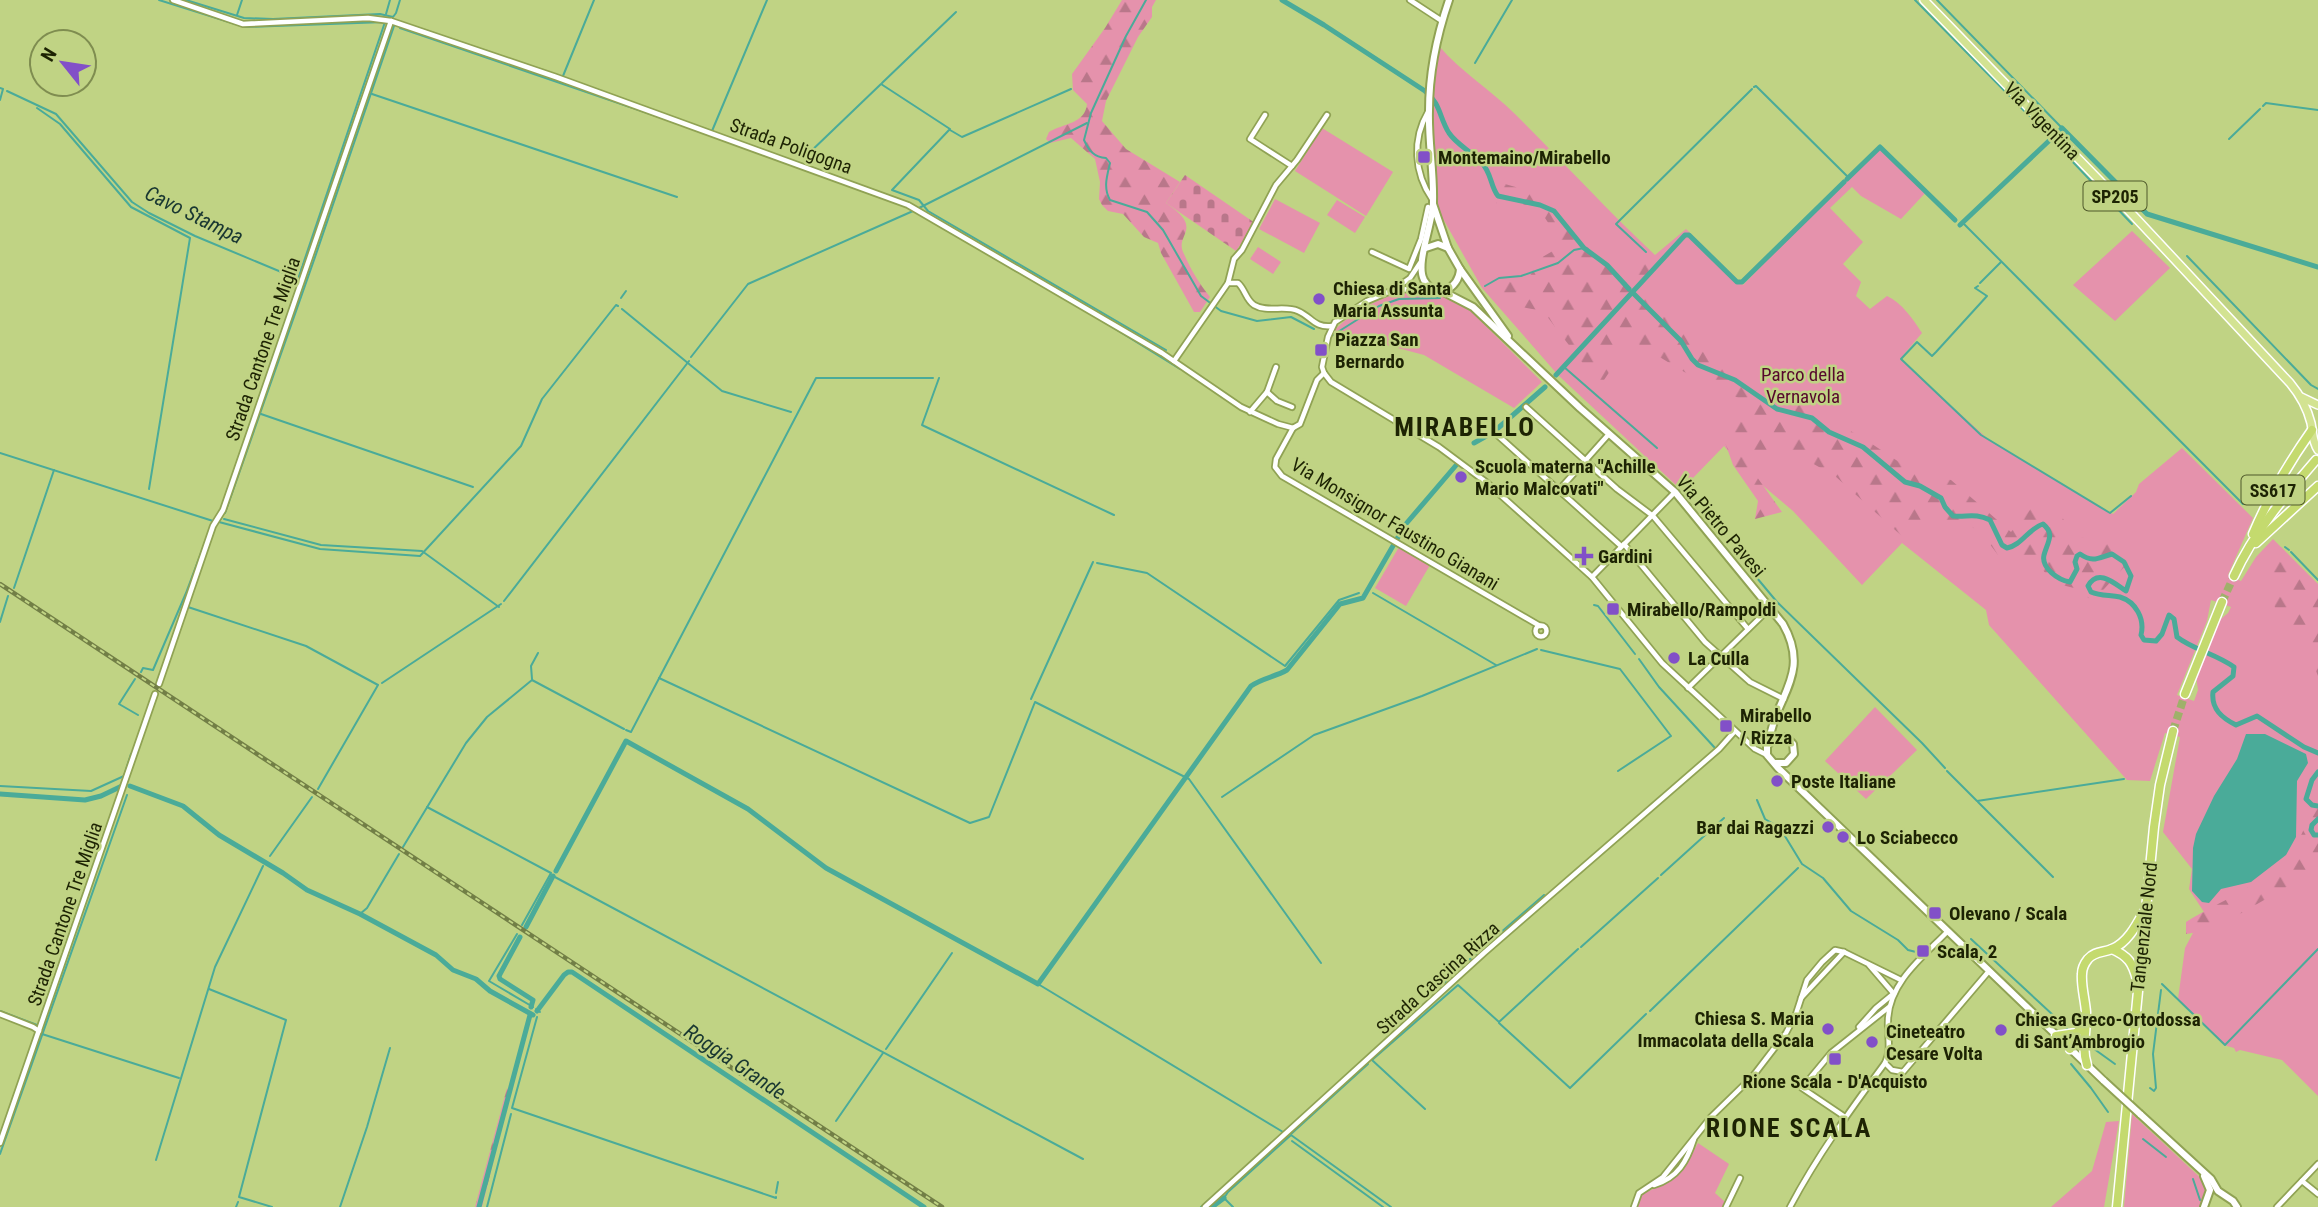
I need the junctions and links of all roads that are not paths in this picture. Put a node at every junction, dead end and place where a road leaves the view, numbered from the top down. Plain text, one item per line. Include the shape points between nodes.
1 (173, 0) edge
2 (1410, 0) edge
3 (1449, 0) edge
4 (1924, 0) edge
5 (391, 21) junction
6 (1442, 21) junction
7 (1429, 111) junction
8 (1265, 115) dead end
9 (1327, 115) dead end
10 (1292, 166) junction
11 (1431, 204) junction
12 (1426, 248) junction
13 (1448, 248) junction
14 (1372, 252) dead end
15 (1420, 257) junction
16 (1230, 269) junction
17 (1460, 269) junction
18 (1228, 283) junction
19 (1238, 283) junction
20 (1431, 288) junction
21 (1393, 290) junction
22 (1442, 291) junction
23 (1332, 326) junction
24 (1174, 361) junction
25 (1530, 361) junction
26 (1276, 367) dead end
27 (1324, 373) junction
28 (1267, 392) junction
29 (2301, 397) junction
30 (2318, 404) edge
31 (1292, 407) dead end
32 (1526, 407) dead end
33 (1250, 412) junction
34 (2318, 415) edge
35 (1293, 428) junction
36 (2312, 429) junction
37 (1494, 432) dead end
38 (1609, 433) junction
39 (2318, 450) edge
40 (1586, 460) junction
41 (2316, 460) edge
42 (2318, 486) edge
43 (1559, 490) junction
44 (1675, 492) junction
45 (1653, 516) junction
46 (1623, 545) junction
47 (2244, 555) junction
48 (2234, 576) tunnel mouth
49 (1592, 577) junction
50 (2222, 602) tunnel mouth
51 (1770, 608) junction
52 (1540, 626) dead end
53 (1748, 629) junction
54 (1720, 656) junction
55 (159, 684) dead end
56 (1688, 688) junction
57 (155, 694) dead end
58 (2185, 694) tunnel mouth
59 (1784, 700) junction
60 (1778, 714) junction
61 (2173, 731) tunnel mouth
62 (1735, 732) junction
63 (1783, 736) junction
64 (1745, 740) junction
65 (1768, 745) junction
66 (1768, 755) junction
67 (1789, 762) junction
68 (1774, 763) junction
69 (1792, 782) junction
70 (2146, 907) junction
71 (1948, 930) junction
72 (2112, 949) junction
73 (1844, 952) junction
74 (1868, 963) junction
75 (1990, 970) junction
76 (1901, 980) junction
77 (2138, 985) junction
78 (1894, 994) junction
79 (1800, 999) junction
80 (1890, 1007) junction
81 (0, 1014) edge
82 (39, 1031) junction
83 (2081, 1034) junction
84 (1852, 1035) junction
85 (2056, 1036) junction
86 (2070, 1049) junction
87 (1885, 1063) junction
88 (2087, 1065) junction
89 (1845, 1117) junction
90 (0, 1143) edge
91 (2318, 1164) edge
92 (2196, 1167) junction
93 (1740, 1178) dead end
94 (2302, 1181) junction
95 (2318, 1194) edge
96 (2224, 1196) junction
97 (2206, 1204) edge
98 (1205, 1207) edge
99 (1634, 1207) edge
100 (1726, 1207) edge
101 (1790, 1207) edge
102 (2117, 1207) edge
103 (2237, 1207) edge
104 (2277, 1207) edge

1 - 5 street, Strada Poligogna via 243,24
2 - 6 street
3 - 6 street
4 - 29 main road, Via Vigentina / SP205 via 2133,215
5 - 24 street, Strada Poligogna via 908,205
5 - 55 street, Strada Cantone Tre Miglia
6 - 7 street
7 - 11 street
7 - 11 street via 1415,152
8 - 10 street via 1250,139
9 - 10 street
10 - 16 street via 1276,185
11 - 12 street
11 - 13 street
11 - 15 street
12 - 13 street via 1438,244
12 - 15 street
13 - 17 street
14 - 15 street via 1409,269
15 - 20 street via 1422,277
15 - 21 street via 1410,278
16 - 18 street
16 - 19 street
17 - 22 street via 1456,283
17 - 25 street, Via Pietro Pavesi
18 - 19 street
18 - 24 street
19 - 23 street via 1254,305 1298,310 1311,321
20 - 21 street
20 - 22 street
21 - 23 street via 1342,315
22 - 25 street, Via Pietro Pavesi via 1473,307
23 - 27 street
24 - 33 street, Strada Poligogna
25 - 38 street, Via Pietro Pavesi
26 - 28 street
27 - 35 street via 1300,424
27 - 49 street via 1331,382 1463,464
28 - 31 street
28 - 33 street
29 - 30 main road, Via Vigentina / SP205
29 - 36 main road, Via Vigentina / SP205
32 - 40 street
33 - 35 street, Strada Poligogna
34 - 36 main road
35 - 52 street, Via Monsignor Faustino Gianani via 1276,459 1275,467 1282,476
36 - 39 main road, Via Vigentina / SP205
36 - 47 highway, SS617 via 2267,501
37 - 43 street
38 - 40 street
38 - 44 street, Via Pietro Pavesi
40 - 43 street
40 - 45 street
41 - 47 highway, SS617
42 - 47 highway, SS617
43 - 46 street
44 - 45 street
44 - 51 street, Via Pietro Pavesi
45 - 46 street
45 - 53 street
46 - 49 street
46 - 54 street
47 - 48 highway, SS617
49 - 56 street
50 - 58 highway
51 - 53 street
51 - 59 street, Via Pietro Pavesi via 1787,631 1793,651
53 - 54 street
54 - 56 street
54 - 59 street via 1750,682
56 - 62 street
57 - 82 street, Strada Cantone Tre Miglia
59 - 60 street, Via Pietro Pavesi
60 - 63 street via 1777,726
60 - 65 street, Via Pietro Pavesi
61 - 70 highway, Tangenziale Nord via 2160,785
62 - 64 street
62 - 98 street, Strada Cascina Rizza
63 - 65 street
63 - 67 street via 1794,747
64 - 65 street via 1756,746
64 - 66 street
65 - 66 street
66 - 68 street
67 - 68 street
67 - 69 street
68 - 69 street
69 - 71 street
70 - 72 highway via 2135,928
70 - 77 highway, Tangenziale Nord
71 - 75 street
71 - 76 street
72 - 77 highway via 2133,965
72 - 83 highway via 2090,957 2083,967 2085,1021
73 - 74 street
73 - 79 street
73 - 79 street via 1835,950 1822,962 1807,980
74 - 76 street
74 - 78 street
75 - 85 street
75 - 87 street via 1903,1072
76 - 78 street
77 - 102 highway, Tangenziale Nord
78 - 80 street
78 - 84 street
79 - 99 street via 1786,1033 1753,1076 1696,1134 1663,1177 1639,1194
80 - 84 street
80 - 87 street
81 - 82 street
82 - 90 street, Strada Cantone Tre Miglia
83 - 85 highway
83 - 86 highway
83 - 88 highway
84 - 89 street via 1802,1088
85 - 86 street
86 - 88 street
87 - 89 street
88 - 92 street, bridge
89 - 101 street
91 - 94 street
92 - 96 street
92 - 97 street via 2208,1182
93 - 100 street
94 - 95 street
94 - 104 street
96 - 97 street
96 - 103 street

